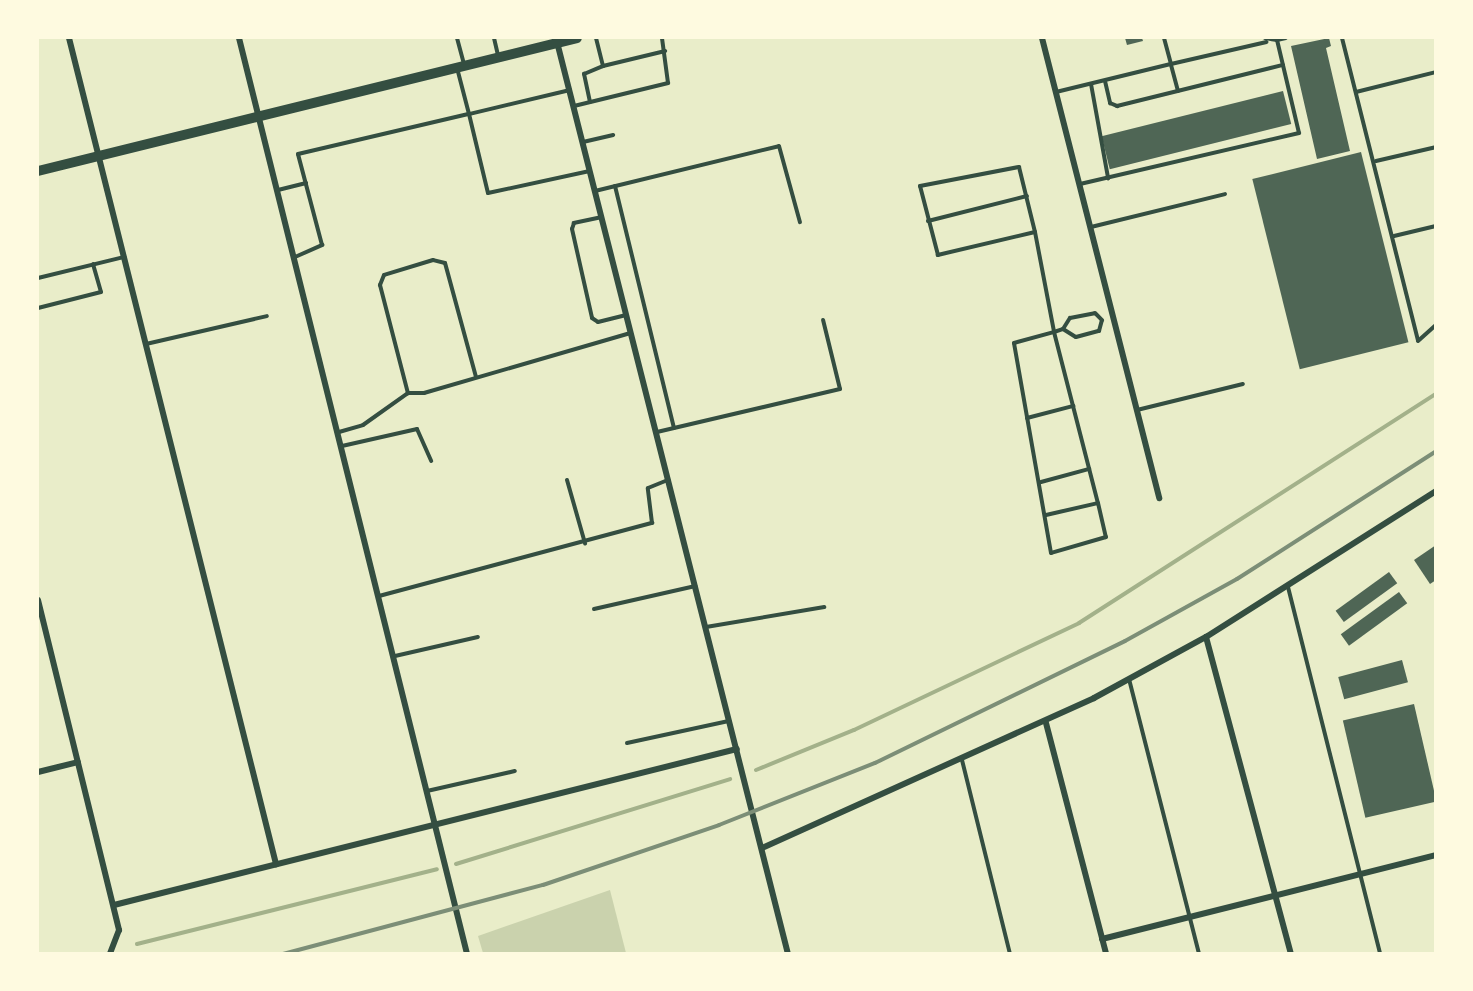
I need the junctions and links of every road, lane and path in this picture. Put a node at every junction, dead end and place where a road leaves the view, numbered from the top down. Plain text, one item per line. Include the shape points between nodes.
1 (69, 38) edge
2 (239, 38) edge
3 (457, 38) edge
4 (494, 38) edge
5 (577, 38) edge
6 (596, 38) edge
7 (662, 38) edge
8 (1042, 38) edge
9 (1164, 38) edge
10 (1286, 38) edge
11 (1342, 38) edge
12 (557, 40) edge
13 (1266, 40) edge
14 (1276, 40) junction
15 (665, 51) junction
16 (498, 57) junction
17 (1171, 64) junction
18 (1282, 65) junction
19 (460, 66) junction
20 (603, 66) junction
21 (1436, 72) edge
22 (1105, 81) junction
23 (1091, 84) junction
24 (570, 90) junction
25 (1178, 91) junction
26 (1056, 92) junction
27 (1356, 92) junction
28 (591, 102) junction
29 (574, 106) junction
30 (469, 114) junction
31 (260, 116) junction
32 (613, 135) dead end
33 (583, 142) junction
34 (1436, 147) edge
35 (99, 155) junction
36 (1376, 161) junction
37 (38, 171) edge
38 (590, 171) junction
39 (1108, 178) junction
40 (306, 183) junction
41 (1079, 184) junction
42 (615, 186) junction
43 (278, 190) junction
44 (595, 191) junction
45 (1225, 194) dead end
46 (1027, 196) junction
47 (602, 217) junction
48 (928, 221) junction
49 (801, 222) dead end
50 (1436, 226) edge
51 (1090, 227) junction
52 (1035, 232) junction
53 (1394, 236) junction
54 (124, 257) junction
55 (295, 257) junction
56 (93, 264) junction
57 (38, 278) edge
58 (38, 308) edge
59 (627, 315) junction
60 (267, 316) dead end
61 (1114, 318) junction
62 (823, 320) dead end
63 (1102, 320) junction
64 (1436, 325) edge
65 (1063, 329) junction
66 (1054, 332) junction
67 (631, 333) junction
68 (146, 344) junction
69 (476, 377) junction
70 (1243, 384) dead end
71 (408, 393) junction
72 (1073, 406) junction
73 (1136, 410) junction
74 (1027, 418) junction
75 (674, 428) junction
76 (339, 432) junction
77 (657, 432) junction
78 (342, 446) junction
79 (431, 461) dead end
80 (1089, 469) junction
81 (567, 480) dead end
82 (669, 480) junction
83 (1041, 482) junction
84 (1436, 491) edge
85 (1159, 498) dead end
86 (1098, 503) junction
87 (1046, 515) junction
88 (585, 543) junction
89 (696, 586) junction
90 (1288, 587) junction
91 (379, 596) junction
92 (38, 600) edge
93 (824, 608) dead end
94 (594, 609) dead end
95 (706, 627) junction
96 (478, 637) dead end
97 (1206, 637) junction
98 (395, 656) junction
99 (1129, 679) junction
100 (730, 721) junction
101 (1047, 723) junction
102 (627, 742) dead end
103 (737, 749) junction
104 (962, 760) junction
105 (78, 762) junction
106 (515, 771) dead end
107 (38, 772) edge
108 (427, 791) junction
109 (435, 824) junction
110 (1436, 824) edge
111 (1436, 829) edge
112 (762, 848) junction
113 (1436, 855) edge
114 (276, 864) junction
115 (1359, 874) junction
116 (1276, 895) junction
117 (114, 905) junction
118 (1190, 916) junction
119 (1102, 939) junction
120 (113, 952) edge
121 (467, 954) edge
122 (788, 954) edge
123 (1010, 954) edge
124 (1106, 954) edge
125 (1199, 954) edge
126 (1291, 954) edge
127 (1380, 954) edge

1 - 35 street
2 - 31 street
3 - 19 lane
4 - 16 lane
5 - 12 main road
6 - 20 lane
7 - 15 lane
8 - 26 street
9 - 17 lane
10 - 14 lane
11 - 27 lane
12 - 16 main road
12 - 24 street
13 - 14 lane
13 - 17 lane
14 - 18 lane
15 - 20 lane
15 - 28 lane via 668,83
16 - 19 main road
17 - 22 lane
17 - 25 lane
18 - 25 lane
18 - 39 lane via 1299,133
19 - 30 lane
19 - 31 main road
20 - 28 lane via 584,74
21 - 27 lane
22 - 23 lane
22 - 25 lane via 1110,103 1117,106
23 - 26 lane
23 - 39 lane
24 - 29 street
24 - 30 lane
26 - 41 street
27 - 36 lane
28 - 29 lane
29 - 33 street
30 - 38 lane via 488,193
30 - 40 lane via 298,154
31 - 35 main road
31 - 43 street
32 - 33 lane
33 - 38 street
34 - 36 lane
35 - 37 main road
35 - 54 street
36 - 53 lane
38 - 44 street
39 - 41 lane
40 - 43 lane
40 - 55 lane via 322,245
41 - 51 street
42 - 44 lane
42 - 49 lane via 778,146
42 - 75 lane
43 - 55 street
44 - 47 street
45 - 51 lane
46 - 48 lane
46 - 48 lane via 1019,167 920,186
46 - 52 lane
47 - 59 street
47 - 59 lane via 574,223 572,229 592,318 598,322
48 - 52 lane via 938,255
50 - 53 lane
51 - 61 street
52 - 66 lane
53 - 64 lane via 1418,341
54 - 56 lane
54 - 68 street
55 - 76 street
56 - 57 lane
56 - 58 lane via 101,292
59 - 67 street
60 - 68 lane
61 - 63 lane
61 - 73 street
62 - 75 lane via 840,389
63 - 65 lane via 1095,313 1070,318
63 - 65 lane via 1099,331 1076,337
65 - 66 lane
66 - 72 lane
66 - 74 lane via 1014,343
67 - 69 lane
67 - 77 street
68 - 114 street
69 - 71 lane
69 - 71 lane via 445,263 433,260 384,275 380,285
70 - 73 lane
71 - 76 lane via 363,425
72 - 74 lane
72 - 80 lane
73 - 85 street
74 - 83 lane
75 - 77 lane
76 - 78 street
77 - 82 street
78 - 79 lane via 417,429
78 - 91 street
80 - 83 lane
80 - 86 lane
81 - 88 lane
82 - 88 lane via 648,488 652,523
82 - 89 street
83 - 87 lane
84 - 90 street
86 - 87 lane
86 - 87 lane via 1106,537 1052,554
88 - 91 lane
89 - 94 lane
89 - 95 street
90 - 97 street
90 - 115 lane
91 - 98 street
92 - 105 street
93 - 95 lane
95 - 100 street
96 - 98 lane
97 - 99 street
97 - 116 street
98 - 108 street
99 - 101 street
99 - 118 lane
100 - 102 lane
100 - 103 street
101 - 104 street
101 - 119 street
103 - 109 street
103 - 112 street
104 - 112 street
104 - 123 lane
105 - 107 street
105 - 117 street
106 - 108 lane
108 - 109 street
109 - 114 street
109 - 121 street
110 - 111 lane
112 - 122 street
113 - 115 street
114 - 117 street
115 - 116 street
115 - 127 lane
116 - 118 street
116 - 126 street
117 - 120 street via 119,930
118 - 119 street
118 - 125 lane
119 - 124 street

